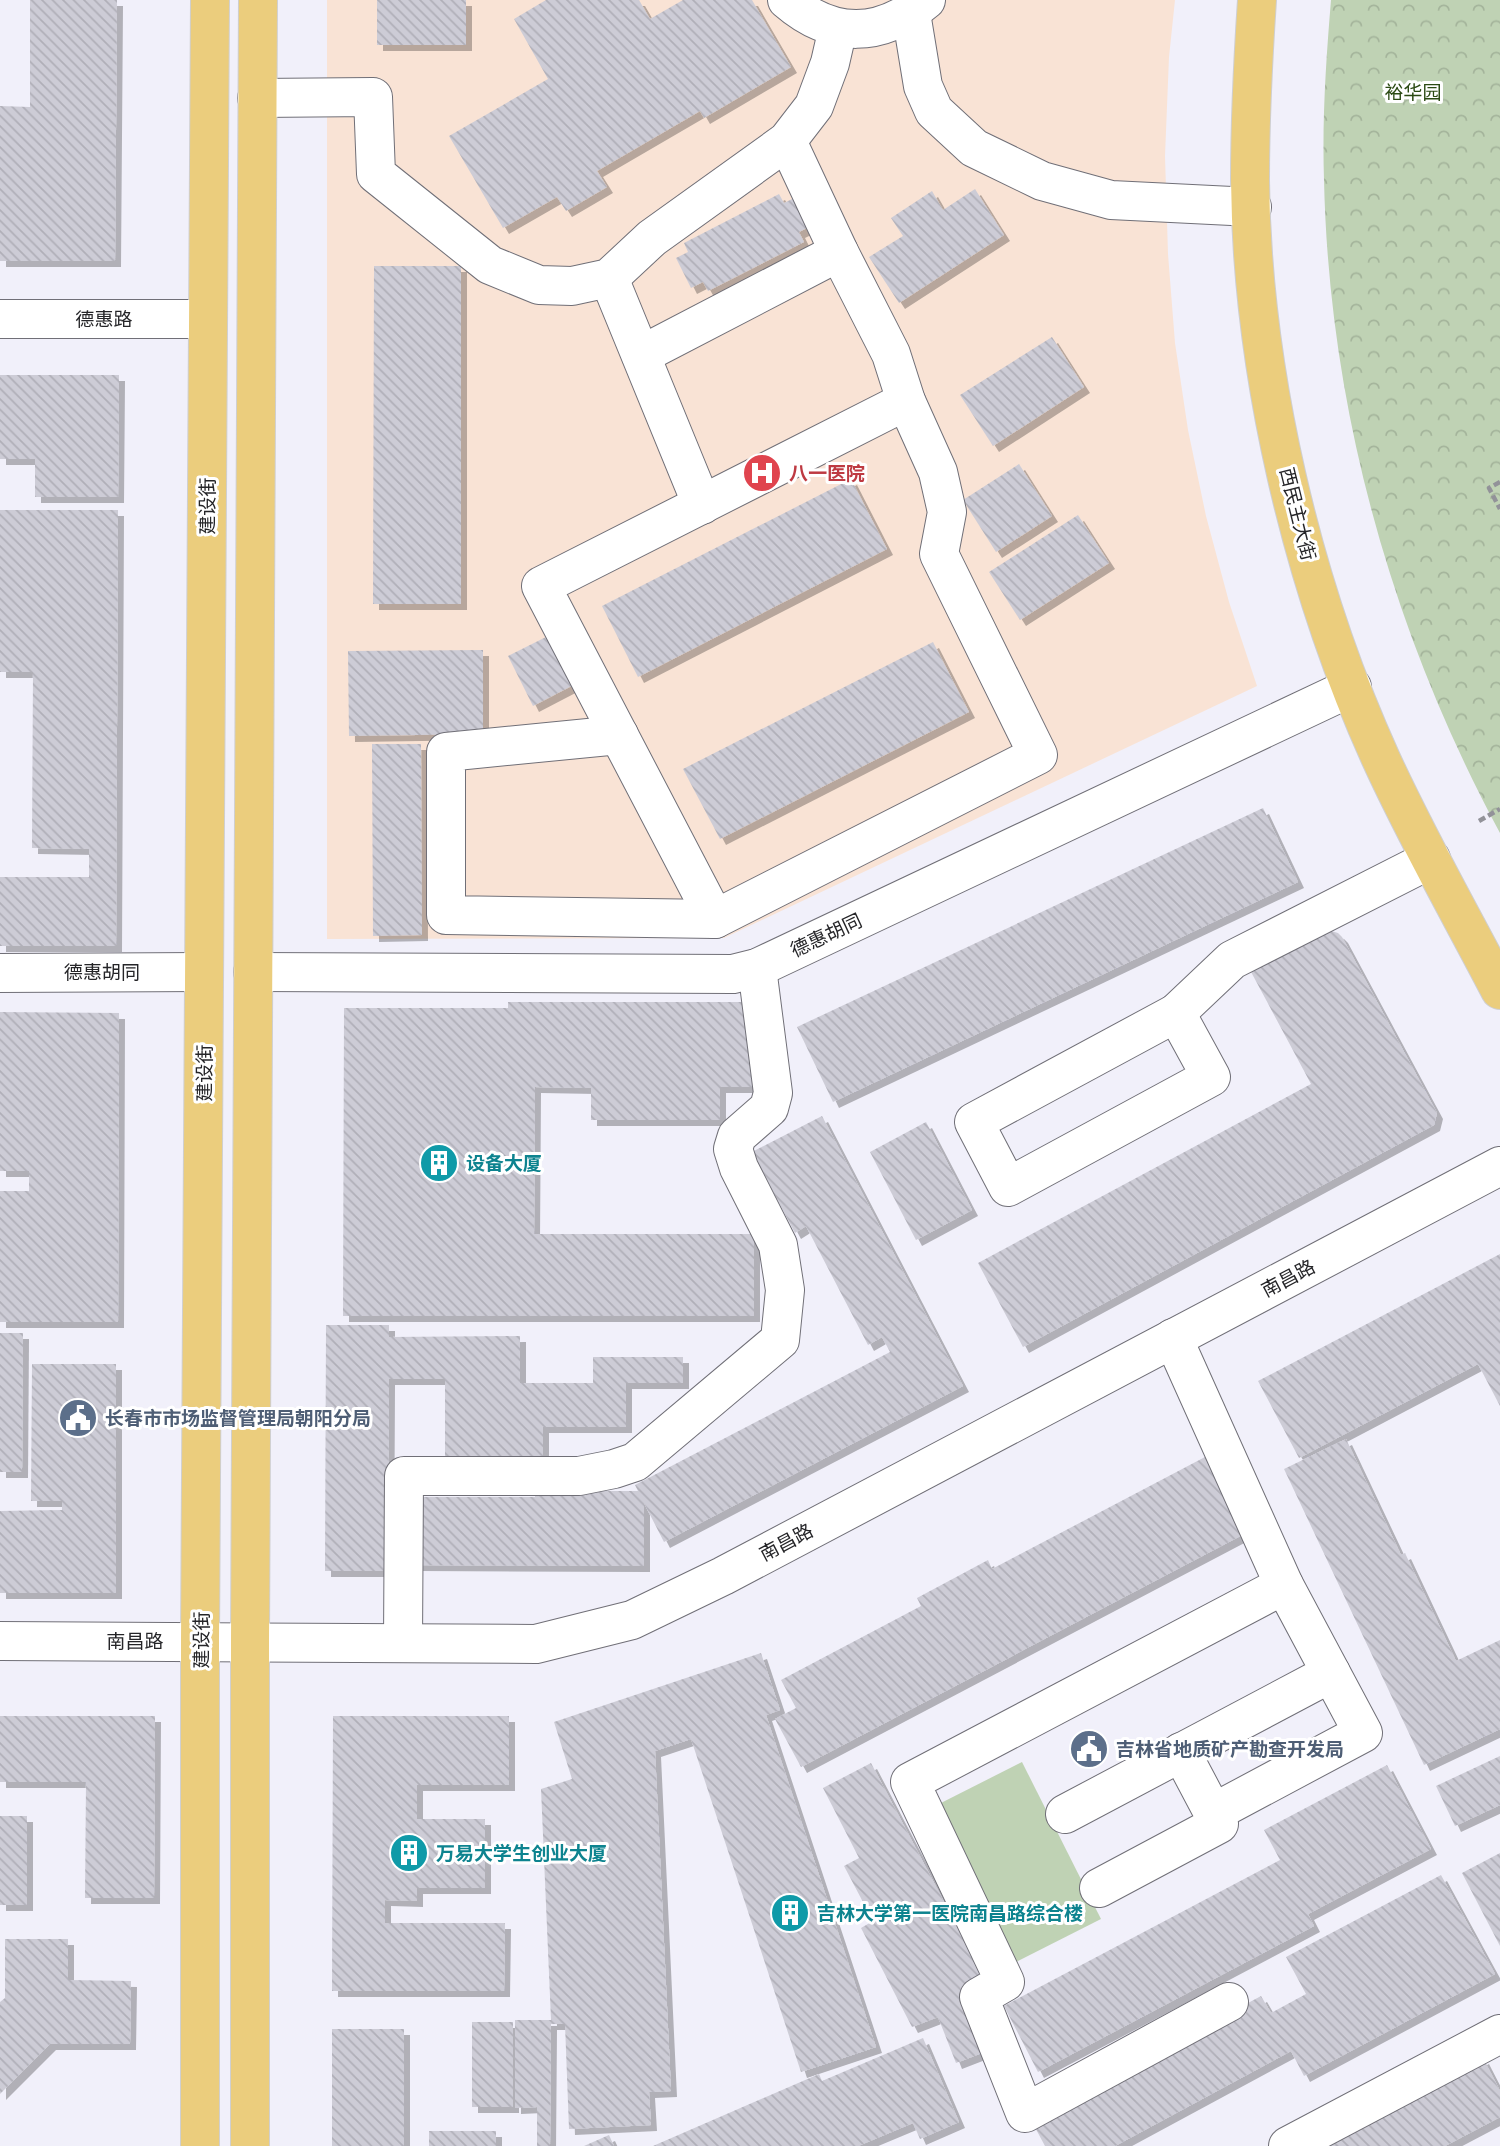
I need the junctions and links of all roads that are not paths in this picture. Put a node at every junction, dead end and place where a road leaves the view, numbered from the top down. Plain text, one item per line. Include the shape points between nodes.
1 (210, 0) edge
2 (258, 0) edge
3 (787, 0) edge
4 (1257, 0) edge
5 (918, 6) edge
6 (838, 28) junction
7 (257, 98) junction
8 (788, 141) junction
9 (1252, 207) junction
10 (839, 252) junction
11 (609, 278) junction
12 (0, 319) edge
13 (208, 319) junction
14 (641, 355) junction
15 (906, 401) junction
16 (702, 505) junction
17 (1352, 687) junction
18 (619, 735) junction
19 (1431, 859) junction
20 (715, 919) junction
21 (757, 968) junction
22 (204, 972) junction
23 (253, 972) junction
24 (0, 973) edge
25 (1500, 990) edge
26 (1176, 1013) junction
27 (1500, 1166) edge
28 (1173, 1338) junction
29 (1284, 1585) junction
30 (0, 1641) edge
31 (200, 1641) junction
32 (250, 1641) junction
33 (403, 1643) junction
34 (1331, 1673) junction
35 (1181, 1752) junction
36 (1213, 1813) junction
37 (1065, 1814) dead end
38 (1099, 1888) dead end
39 (1229, 2002) dead end
40 (1500, 2034) edge
41 (200, 2146) edge
42 (250, 2146) edge
43 (1288, 2146) edge

1 - 13 main road, 建设街
2 - 7 main road
3 - 6 street via 802,13
4 - 9 main road, 西民主大街 via 1251,83
5 - 6 street via 888,24 863,30
5 - 9 street via 923,86 934,111 974,148 1042,181 1111,200
6 - 8 street via 814,106
7 - 11 street via 373,97 376,174 490,265 539,285 572,286
7 - 23 main road
8 - 10 street
8 - 11 street via 652,239
9 - 17 main road, 西民主大街 via 1268,380 1287,477 1312,572
10 - 14 street
10 - 15 street via 891,354
11 - 14 street
12 - 13 street, 德惠路
13 - 22 main road, 建设街
14 - 16 street
15 - 16 street
15 - 20 street via 938,472 947,512 939,554 1038,755
16 - 18 street via 541,586
17 - 19 main road, 西民主大街
17 - 21 street, 德惠胡同
18 - 20 street
18 - 20 street via 446,752 446,915
19 - 25 main road, 西民主大街
19 - 26 street via 1232,960
21 - 23 street, 德惠胡同 via 713,975
21 - 33 street via 773,1093 769,1108 737,1136 733,1149 778,1245 785,1290 780,1340 635,1462 579,1476 404,1476
22 - 24 street, 德惠胡同
22 - 31 main road, 建设街
23 - 32 main road
26 - 26 street via 1211,1077 1008,1187 974,1122
27 - 28 street, 南昌路
28 - 29 street
28 - 33 street, 南昌路 via 632,1620 536,1644
29 - 34 street
29 - 39 street via 910,1782 1005,1983 979,1997 1025,2113
30 - 31 street, 南昌路
31 - 32 street, 南昌路
31 - 41 main road, 建设街
32 - 33 street, 南昌路
32 - 42 main road
34 - 35 street
34 - 36 street via 1363,1733
35 - 36 street
35 - 37 street
36 - 38 street via 1219,1824
40 - 43 street

